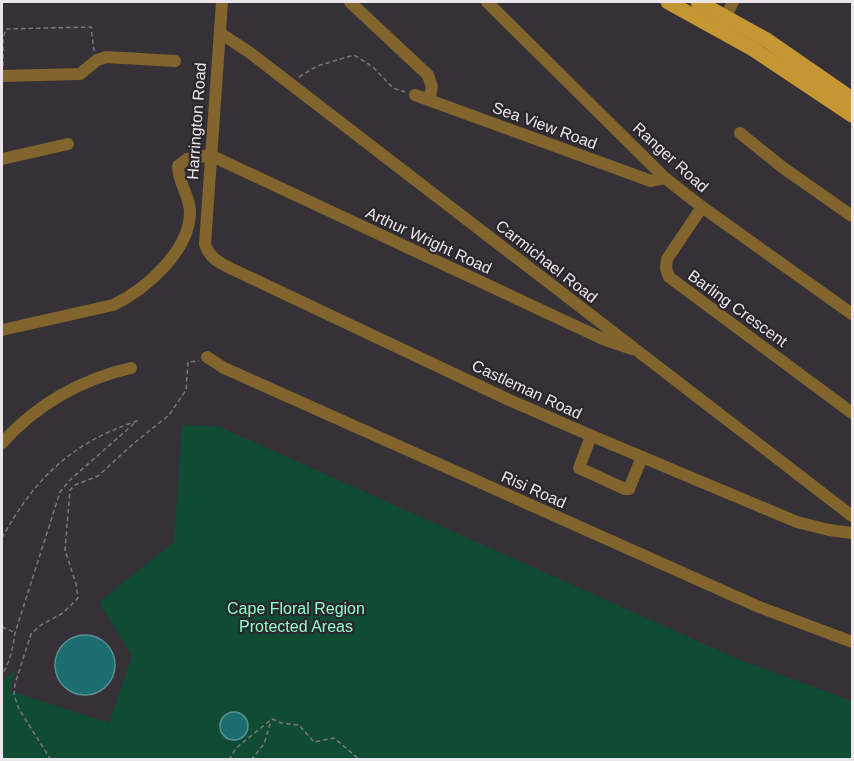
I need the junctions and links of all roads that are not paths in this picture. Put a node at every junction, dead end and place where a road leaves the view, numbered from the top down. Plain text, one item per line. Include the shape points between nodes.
1 (222, 2) edge
2 (350, 2) edge
3 (487, 2) edge
4 (668, 2) edge
5 (698, 2) edge
6 (733, 2) edge
7 (723, 23) junction
8 (220, 33) junction
9 (175, 61) dead end
10 (2, 76) edge
11 (414, 95) road end
12 (852, 99) edge
13 (429, 100) junction
14 (852, 115) edge
15 (740, 133) dead end
16 (68, 144) dead end
17 (210, 155) junction
18 (2, 159) edge
19 (665, 178) junction
20 (702, 207) junction
21 (852, 216) edge
22 (205, 244) joint
23 (852, 314) edge
24 (2, 330) edge
25 (637, 349) junction
26 (210, 359) road end
27 (131, 368) dead end
28 (852, 413) edge
29 (591, 436) junction
30 (2, 443) edge
31 (642, 458) junction
32 (852, 516) edge
33 (852, 533) edge
34 (852, 642) edge

1 - 8 street, Harrington Road
2 - 13 street via 428,75 432,87
3 - 19 street, Ranger Road
4 - 7 main road
5 - 7 main road
6 - 7 street
7 - 12 main road via 765,39
7 - 14 main road
8 - 17 street, Harrington Road
8 - 25 street, Carmichael Road
9 - 10 street via 106,57 80,74
11 - 13 street, Sea View Road
13 - 19 street, Sea View Road via 651,181
15 - 21 street
16 - 18 street
17 - 22 street, Harrington Road
17 - 24 street via 187,159 178,166 189,204 189,221 173,257 160,271 112,305
17 - 25 street, Arthur Wright Road via 603,339
19 - 20 street, Ranger Road
20 - 23 street, Ranger Road
20 - 28 street, Barling Crescent via 667,259 669,277
22 - 29 street, Castleman Road via 214,258 232,269
25 - 32 street, Carmichael Road
26 - 34 street, Risi Road via 748,603
27 - 30 street via 92,378 54,399
29 - 31 street, Castleman Road
29 - 31 street via 579,468 626,489
31 - 33 street, Castleman Road via 797,522

